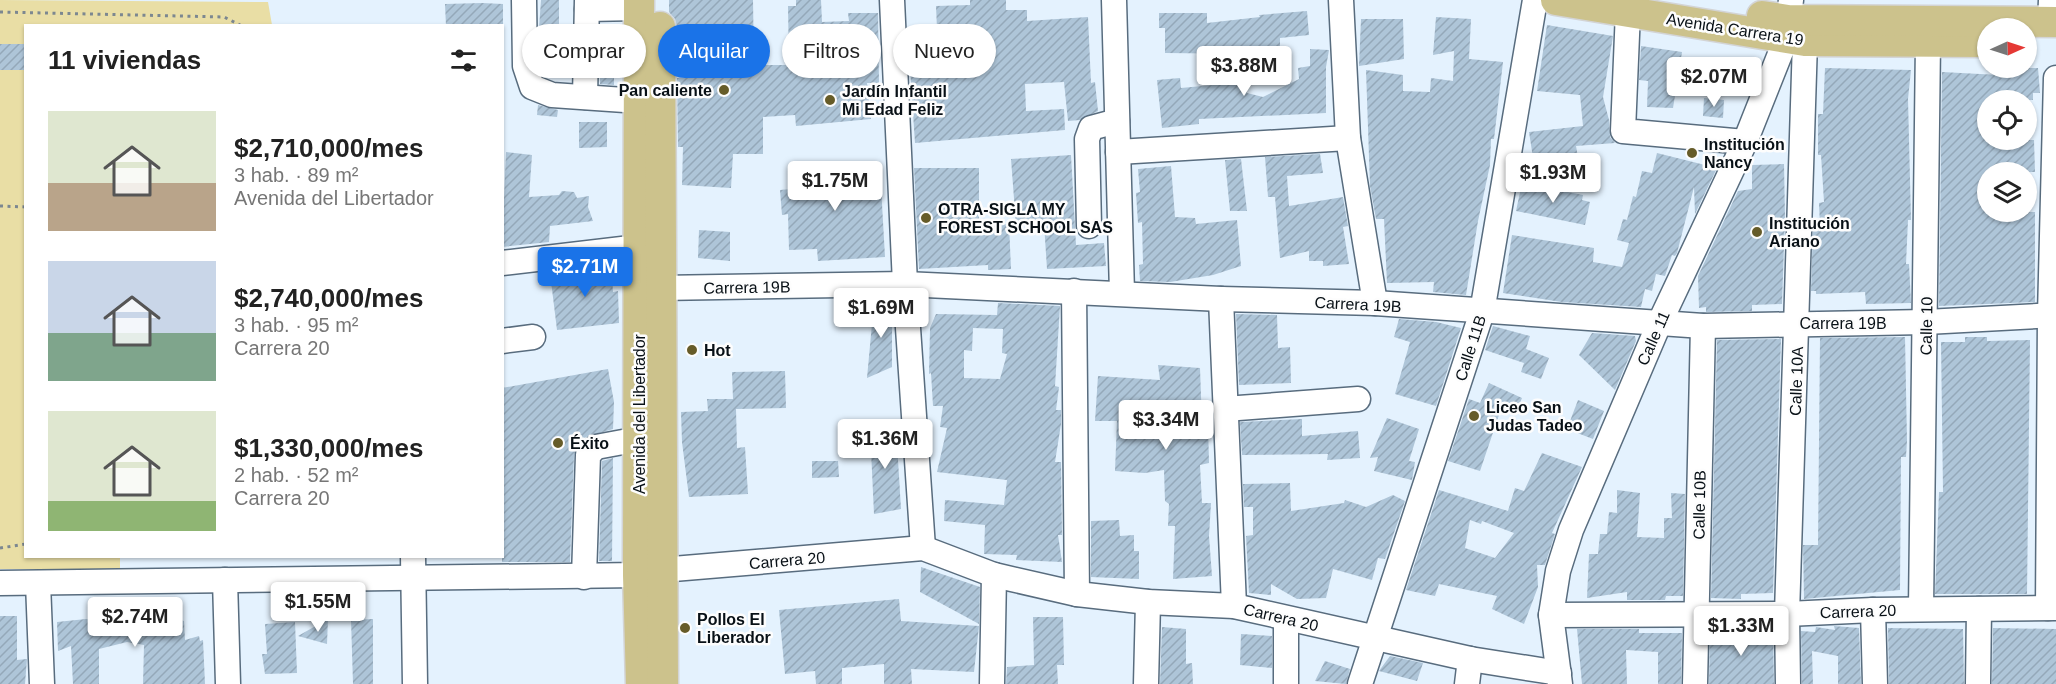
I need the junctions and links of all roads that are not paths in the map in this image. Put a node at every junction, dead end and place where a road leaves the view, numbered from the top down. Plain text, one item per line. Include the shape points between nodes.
1 (524, 0) edge
2 (892, 0) edge
3 (1114, 0) edge
4 (1341, 0) edge
5 (1535, 0) edge
6 (1556, 0) edge
7 (1662, 0) edge
8 (646, 3) edge
9 (587, 4) edge
10 (1628, 10) junction
11 (1832, 10) edge
12 (2053, 22) edge
13 (1793, 25) edge
14 (2037, 34) edge
15 (1928, 42) junction
16 (1977, 42) edge
17 (2056, 78) edge
18 (585, 97) junction
19 (639, 101) junction
20 (1117, 121) junction
21 (1348, 138) junction
22 (1745, 142) junction
23 (1118, 152) junction
24 (1089, 226) dead end
25 (639, 247) junction
26 (504, 263) edge
27 (905, 284) junction
28 (660, 288) junction
29 (1074, 291) junction
30 (1122, 293) junction
31 (1221, 299) junction
32 (1375, 303) junction
33 (1482, 312) junction
34 (2053, 315) edge
35 (1798, 322) junction
36 (1926, 322) junction
37 (1659, 324) junction
38 (1703, 326) junction
39 (533, 337) dead end
40 (504, 341) edge
41 (1358, 399) dead end
42 (1225, 409) junction
43 (639, 439) junction
44 (923, 548) junction
45 (414, 568) edge
46 (650, 573) junction
47 (994, 575) junction
48 (584, 577) junction
49 (225, 580) junction
50 (0, 583) edge
51 (38, 583) junction
52 (1077, 594) junction
53 (1148, 602) junction
54 (1234, 606) junction
55 (2052, 608) edge
56 (1921, 609) junction
57 (1979, 609) junction
58 (1872, 610) junction
59 (1788, 614) junction
60 (1551, 615) junction
61 (1696, 615) junction
62 (1286, 619) junction
63 (1374, 636) junction
64 (1470, 659) junction
65 (1560, 679) edge
66 (42, 684) edge
67 (228, 684) edge
68 (415, 684) edge
69 (641, 684) edge
70 (663, 684) edge
71 (992, 684) edge
72 (1146, 684) edge
73 (1286, 684) edge
74 (1360, 684) edge
75 (1467, 684) edge
76 (1695, 684) edge
77 (1788, 684) edge
78 (1875, 684) edge
79 (1978, 684) edge

1 - 18 street via 525,66 532,87 552,95
2 - 27 street
3 - 20 street
4 - 21 street
5 - 33 street, Calle 11B
6 - 10 main road, Avenida Carrera 19
7 - 13 main road, Avenida Carrera 19
8 - 9 street
8 - 19 main road, Avenida del Libertador
8 - 28 main road, Avenida del Libertador
9 - 18 street
10 - 13 main road, Avenida Carrera 19
10 - 22 street via 1623,131
11 - 12 main road, Avenida Carrera 19
11 - 13 main road, Avenida Carrera 19
12 - 14 main road, Avenida Carrera 19
13 - 15 main road, Avenida Carrera 19
13 - 22 street, Calle 11
13 - 35 street, Calle 10A
15 - 16 main road, Avenida Carrera 19
15 - 36 street, Calle 10
17 - 34 street
18 - 19 street
19 - 25 main road, Avenida del Libertador
20 - 23 street
20 - 24 street via 1091,128 1087,139
21 - 23 street
21 - 32 street
22 - 37 street, Calle 11
23 - 30 street
25 - 26 street
25 - 43 main road, Avenida del Libertador
27 - 28 street, Carrera 19B
27 - 29 street, Carrera 19B
27 - 44 street
28 - 46 main road, Avenida del Libertador
29 - 30 street, Carrera 19B
29 - 52 street
30 - 31 street, Carrera 19B
31 - 32 street, Carrera 19B
31 - 42 street
32 - 33 street, Carrera 19B
33 - 37 street, Carrera 19B
33 - 63 street, Calle 11B
34 - 36 street, Carrera 19B
34 - 55 street
35 - 36 street, Carrera 19B
35 - 38 street, Carrera 19B
35 - 59 street, Calle 10A
36 - 56 street, Calle 10
37 - 38 street, Carrera 19B
37 - 60 street, Calle 11 via 1571,530 1558,571
38 - 61 street, Calle 10B
39 - 40 street
41 - 42 street
42 - 54 street
43 - 46 main road, Avenida del Libertador
43 - 48 street via 596,447 588,454
44 - 46 street, Carrera 20
44 - 47 street, Carrera 20
45 - 48 street, Carrera 20
45 - 49 street, Carrera 20
45 - 68 street
46 - 48 street, Carrera 20
46 - 69 main road, Avenida del Libertador
46 - 70 main road, Avenida del Libertador
47 - 52 street, Carrera 20
47 - 71 street
49 - 51 street, Carrera 20
49 - 67 street
50 - 51 street, Carrera 20
51 - 66 street
52 - 53 street, Carrera 20
53 - 54 street, Carrera 20
53 - 72 street
54 - 62 street, Carrera 20
55 - 57 street, Carrera 20
56 - 57 street, Carrera 20
56 - 58 street, Carrera 20
57 - 79 street
58 - 59 street, Carrera 20
58 - 78 street
59 - 61 street, Carrera 20
59 - 77 street, Calle 10A
60 - 61 street, Carrera 20
60 - 65 street, Calle 11
61 - 76 street, Calle 10B
62 - 63 street, Carrera 20
62 - 73 street
63 - 64 street, Carrera 20
63 - 74 street, Calle 11B
64 - 65 street, Carrera 20
64 - 75 street

